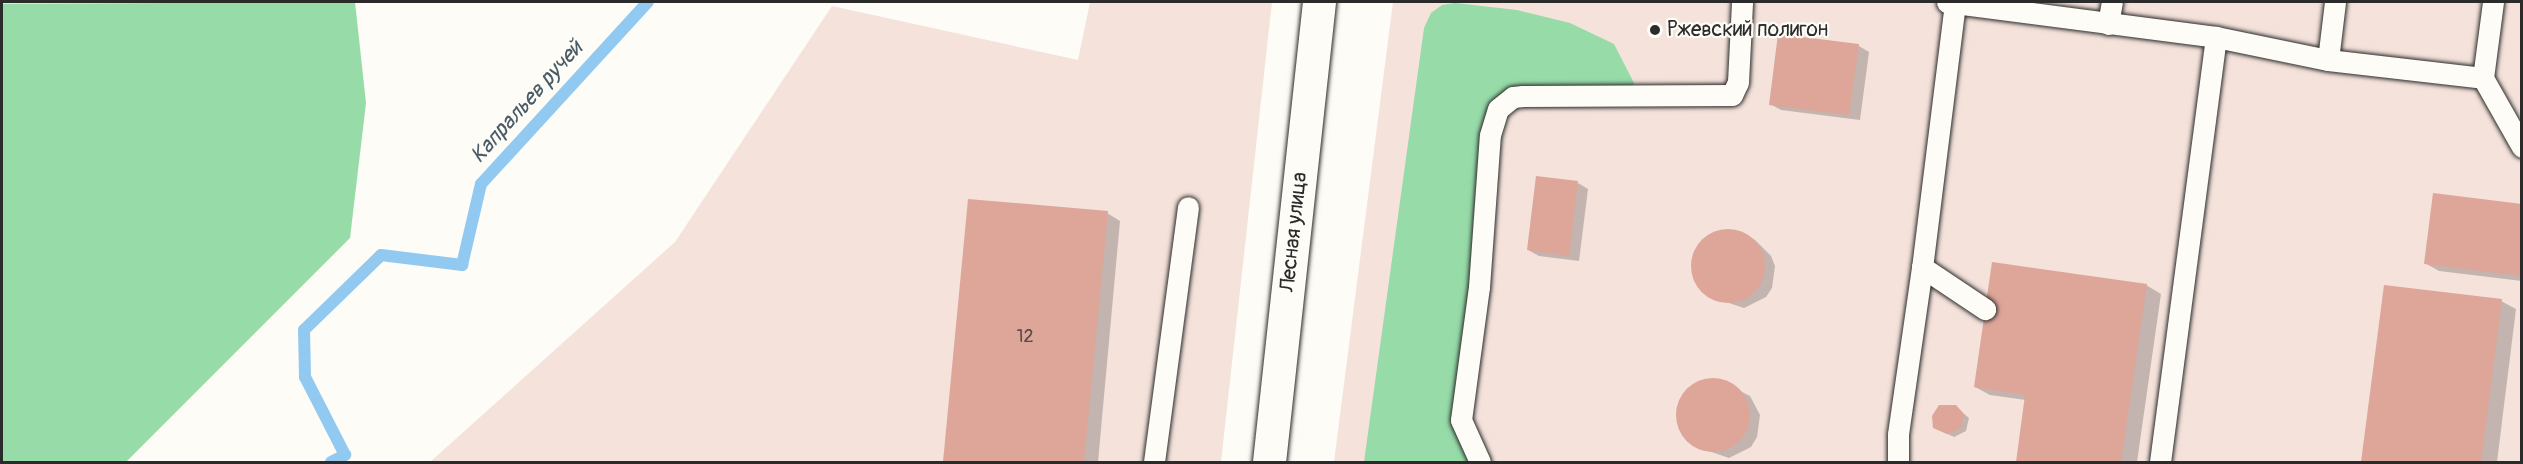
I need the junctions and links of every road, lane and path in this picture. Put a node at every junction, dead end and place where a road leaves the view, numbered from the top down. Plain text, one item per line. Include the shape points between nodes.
1 (1319, 2) edge
2 (1742, 2) edge
3 (1951, 2) edge
4 (2112, 2) edge
5 (2335, 2) edge
6 (2493, 2) edge
7 (2108, 24) junction
8 (2216, 37) junction
9 (2328, 60) junction
10 (2483, 78) junction
11 (2522, 147) edge
12 (1188, 207) dead end
13 (1922, 267) junction
14 (1985, 309) dead end
15 (1154, 462) edge
16 (1269, 462) edge
17 (1480, 462) edge
18 (1898, 462) edge
19 (2160, 462) edge

1 - 16 street, Лесная улица
2 - 17 lane via 1738,82 1732,95 1523,96 1513,97 1498,109 1490,135 1479,287 1461,420
3 - 7 lane
3 - 13 lane
4 - 7 lane
5 - 9 lane
6 - 10 lane
7 - 8 lane
8 - 9 lane
8 - 19 lane
9 - 10 lane
10 - 11 lane
12 - 15 lane
13 - 14 lane
13 - 18 lane via 1902,401

